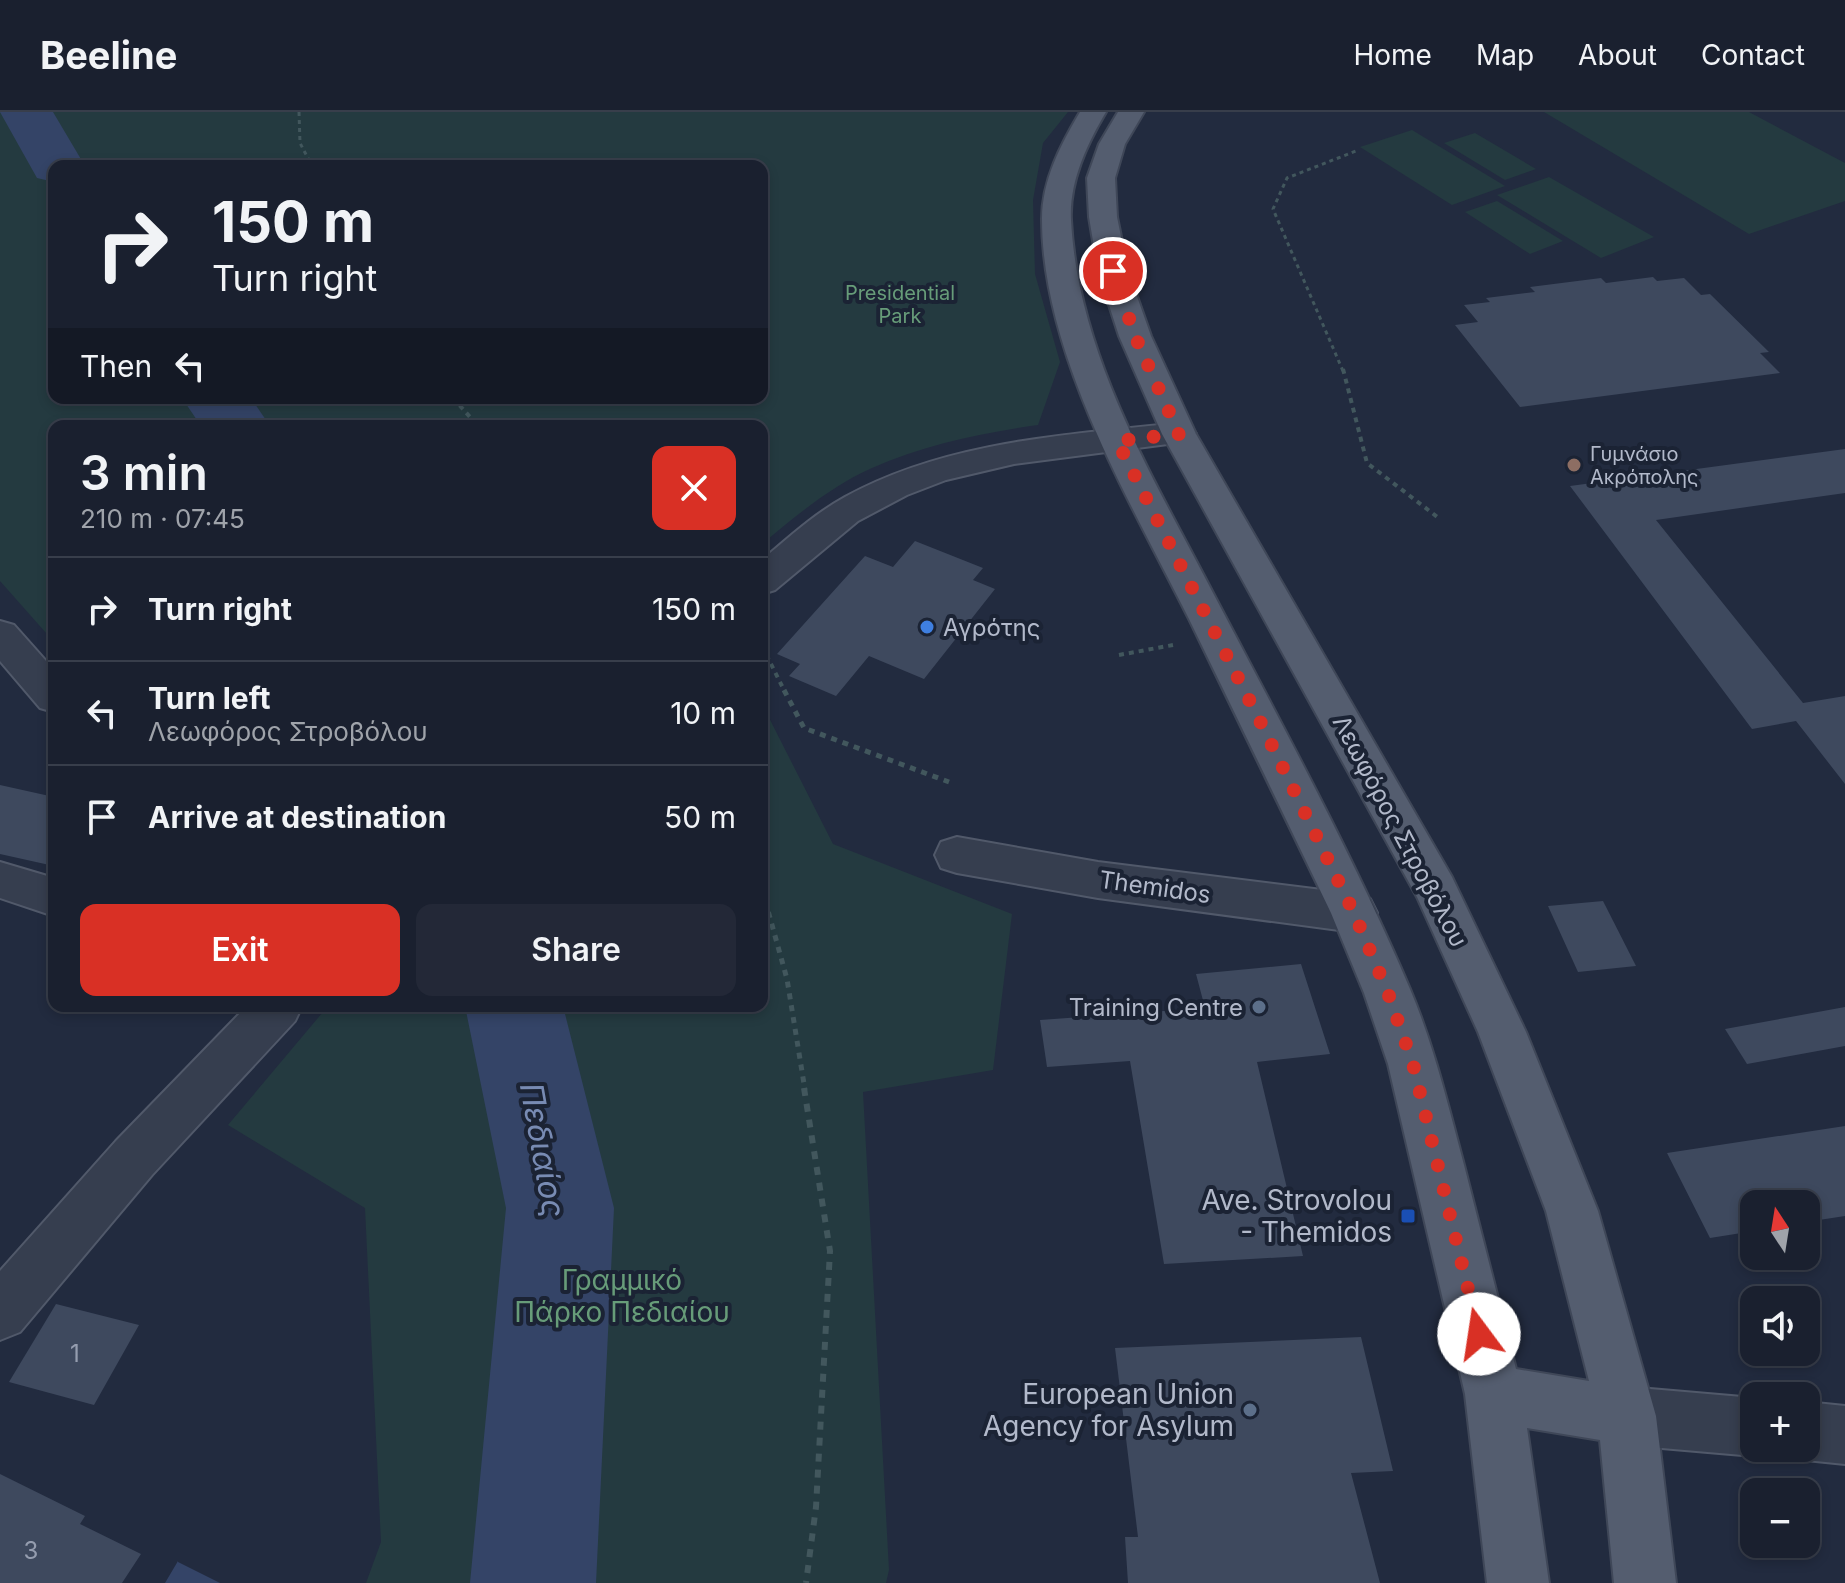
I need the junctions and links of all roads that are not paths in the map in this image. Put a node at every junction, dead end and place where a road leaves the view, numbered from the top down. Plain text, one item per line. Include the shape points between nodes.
1 (1093, 112) edge
2 (1131, 112) edge
3 (1179, 434) junction
4 (1117, 441) junction
5 (768, 576) edge
6 (0, 635) edge
7 (48, 690) edge
8 (957, 855) dead end
9 (0, 880) edge
10 (48, 895) edge
11 (1354, 913) junction
12 (272, 1012) edge
13 (0, 1312) edge
14 (1494, 1394) junction
15 (1627, 1416) junction
16 (1740, 1426) edge
17 (1820, 1432) edge
18 (1845, 1435) edge
19 (1518, 1583) edge
20 (1645, 1583) edge

1 - 4 main road via 1071,154 1056,217 1062,273 1079,342
2 - 3 main road, Λεωφόρος Στροβόλου via 1112,144 1101,178 1103,217 1113,271 1135,336
3 - 4 street
3 - 15 main road, Λεωφόρος Στροβόλου via 1436,890 1502,1032 1572,1211
4 - 5 street via 1001,456 902,485 859,504
4 - 11 main road
6 - 7 street
8 - 11 street, Themidos via 1098,880
9 - 10 street
11 - 14 main road via 1413,1064
12 - 13 street via 134,1158
14 - 15 main road
14 - 19 main road
15 - 16 street
15 - 20 main road, Λεωφόρος Στροβόλου
17 - 18 street

